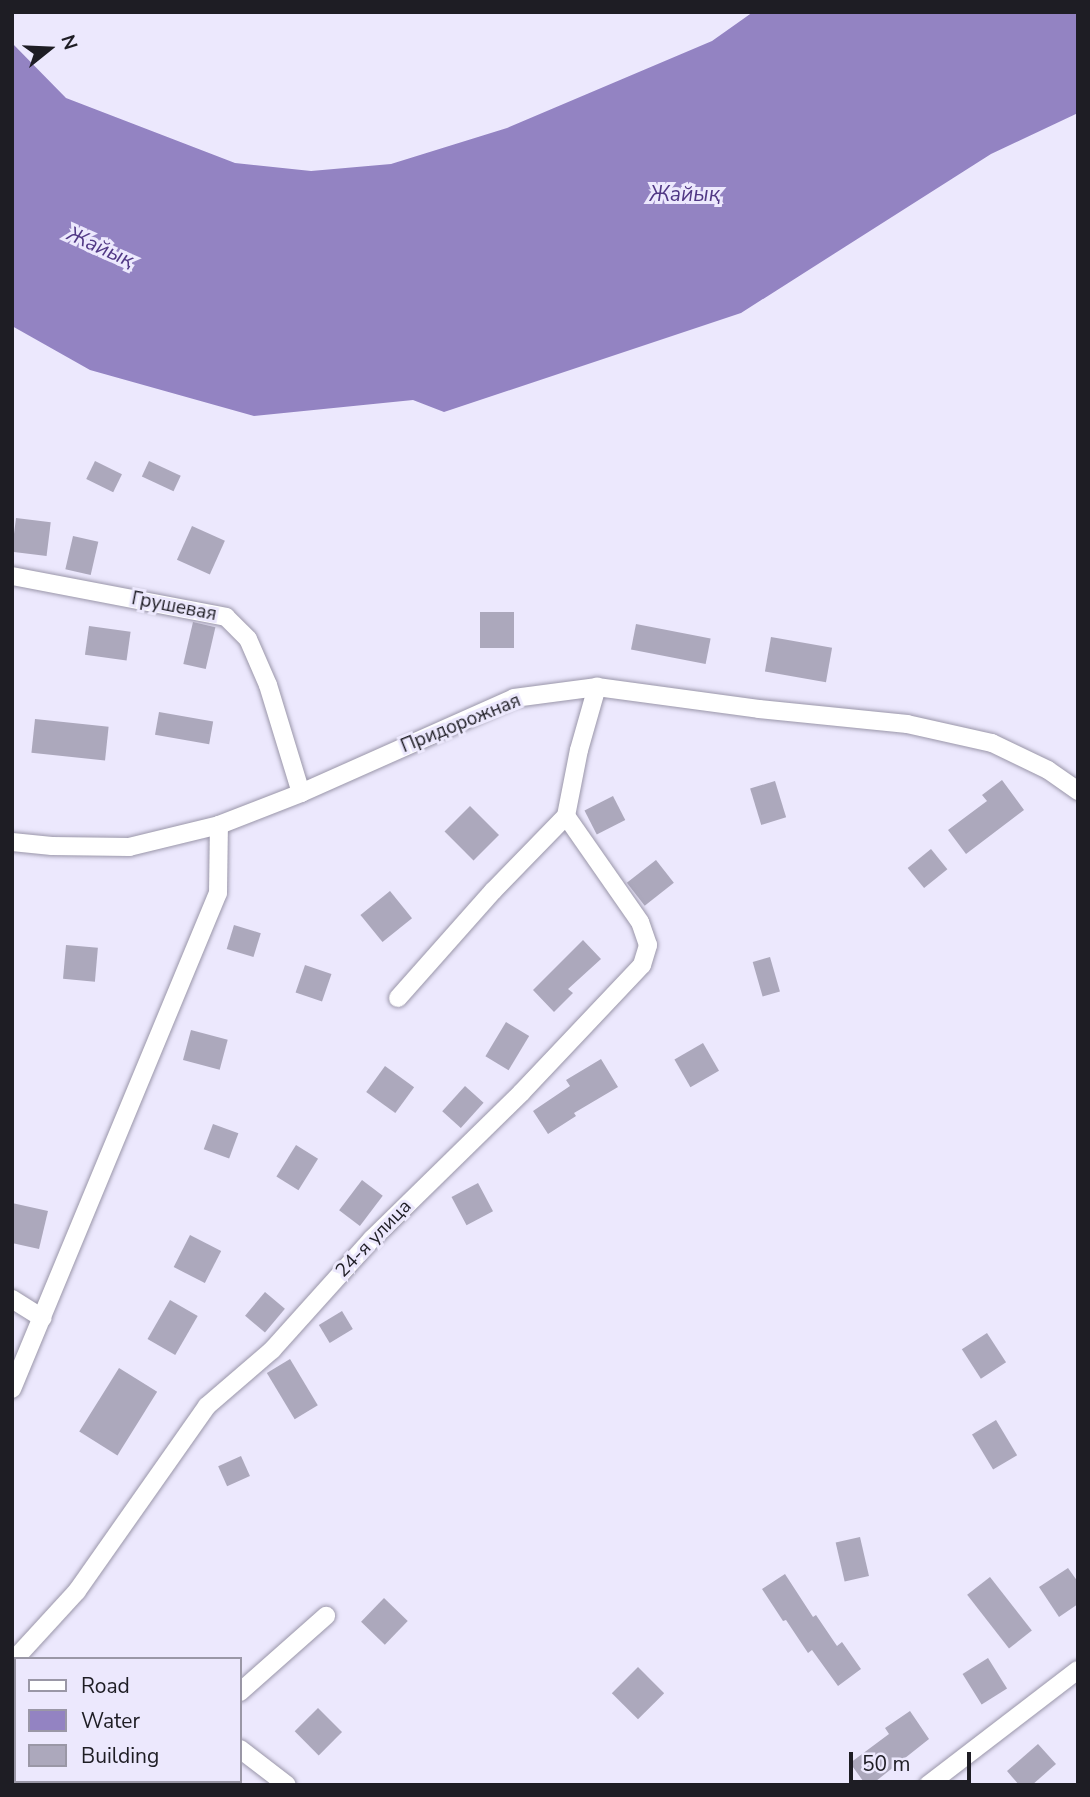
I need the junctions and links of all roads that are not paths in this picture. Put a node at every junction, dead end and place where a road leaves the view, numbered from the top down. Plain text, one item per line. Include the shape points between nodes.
1 (12, 576) edge
2 (597, 687) junction
3 (1078, 791) edge
4 (301, 793) junction
5 (566, 816) junction
6 (219, 825) junction
7 (12, 842) edge
8 (398, 998) dead end
9 (12, 1299) edge
10 (42, 1318) junction
11 (12, 1389) edge
12 (326, 1616) dead end
13 (17, 1657) edge
14 (1078, 1671) edge
15 (242, 1690) edge
16 (242, 1751) edge
17 (287, 1785) edge
18 (928, 1785) edge

1 - 4 street, Грушевая via 226,617 248,639 268,685
2 - 3 street, Придорожная via 907,724 992,743 1048,770
2 - 4 street, Придорожная via 514,698
2 - 5 street
4 - 6 street, Придорожная
5 - 8 street
5 - 13 street, 24-я улица via 640,922 648,945 642,965 521,1093 372,1239 272,1350 207,1406 77,1591
6 - 7 street, Придорожная via 129,847
6 - 10 street via 218,893
9 - 10 street
10 - 11 street
12 - 15 street
14 - 18 street
16 - 17 street

